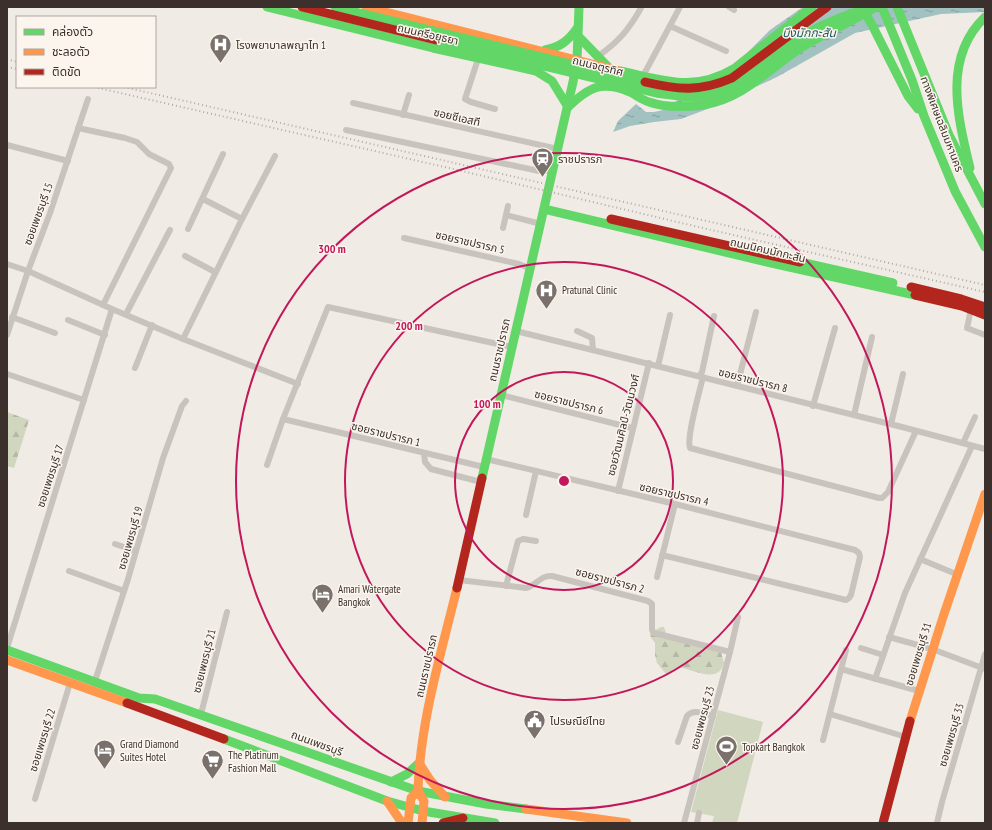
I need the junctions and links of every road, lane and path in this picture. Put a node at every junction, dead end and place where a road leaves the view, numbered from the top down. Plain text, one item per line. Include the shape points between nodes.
1 (267, 7) edge
2 (302, 7) edge
3 (335, 7) edge
4 (366, 7) edge
5 (579, 7) edge
6 (680, 7) edge
7 (812, 7) edge
8 (827, 7) edge
9 (861, 7) edge
10 (870, 7) edge
11 (876, 7) edge
12 (882, 7) edge
13 (897, 7) edge
14 (641, 8) dead end
15 (985, 17) edge
16 (670, 26) junction
17 (578, 31) junction
18 (493, 39) junction
19 (538, 50) junction
20 (726, 51) dead end
21 (597, 58) junction
22 (481, 59) junction
23 (577, 60) junction
24 (610, 69) junction
25 (643, 76) junction
26 (660, 79) junction
27 (409, 95) dead end
28 (88, 99) dead end
29 (353, 103) dead end
30 (663, 105) junction
31 (568, 107) junction
32 (496, 109) dead end
33 (403, 115) junction
34 (924, 116) junction
35 (78, 128) junction
36 (346, 130) dead end
37 (7, 145) edge
38 (558, 149) junction
39 (223, 154) dead end
40 (275, 156) dead end
41 (68, 161) junction
42 (553, 172) junction
43 (972, 178) junction
44 (203, 199) junction
45 (985, 204) edge
46 (508, 206) dead end
47 (545, 206) junction
48 (506, 215) junction
49 (242, 219) junction
50 (541, 224) junction
51 (503, 228) dead end
52 (188, 229) dead end
53 (170, 230) dead end
54 (404, 238) dead end
55 (985, 247) edge
56 (185, 256) dead end
57 (7, 264) edge
58 (531, 269) junction
59 (28, 271) junction
60 (216, 272) junction
61 (103, 305) junction
62 (985, 307) edge
63 (112, 309) junction
64 (971, 309) junction
65 (756, 312) dead end
66 (126, 314) junction
67 (670, 315) dead end
68 (985, 315) edge
69 (714, 316) dead end
70 (12, 317) junction
71 (68, 320) dead end
72 (152, 325) junction
73 (835, 328) dead end
74 (516, 331) junction
75 (577, 331) dead end
76 (55, 333) dead end
77 (7, 335) edge
78 (105, 335) junction
79 (985, 335) edge
80 (872, 337) dead end
81 (183, 339) junction
82 (512, 347) junction
83 (593, 350) junction
84 (648, 363) junction
85 (658, 366) junction
86 (135, 368) dead end
87 (7, 374) edge
88 (903, 374) dead end
89 (701, 377) junction
90 (298, 384) junction
91 (737, 386) junction
92 (501, 395) junction
93 (84, 400) junction
94 (186, 401) dead end
95 (813, 406) junction
96 (854, 415) junction
97 (975, 417) dead end
98 (283, 420) junction
99 (891, 424) junction
100 (632, 428) junction
101 (916, 431) junction
102 (963, 443) junction
103 (972, 446) junction
104 (985, 449) edge
105 (424, 453) junction
106 (485, 463) junction
107 (267, 465) dead end
108 (536, 471) junction
109 (481, 482) junction
110 (618, 491) junction
111 (985, 494) edge
112 (675, 504) junction
113 (526, 515) dead end
114 (536, 541) dead end
115 (115, 544) dead end
116 (136, 551) junction
117 (662, 555) junction
118 (920, 559) junction
119 (69, 571) dead end
120 (956, 574) junction
121 (657, 577) dead end
122 (459, 580) junction
123 (506, 586) junction
124 (124, 591) junction
125 (227, 612) dead end
126 (738, 618) dead end
127 (889, 636) junction
128 (862, 648) dead end
129 (7, 649) edge
130 (932, 649) junction
131 (846, 650) dead end
132 (730, 652) junction
133 (985, 654) edge
134 (883, 655) junction
135 (7, 660) edge
136 (983, 668) edge
137 (841, 669) junction
138 (875, 679) junction
139 (95, 681) junction
140 (69, 685) junction
141 (919, 691) junction
142 (201, 714) junction
143 (830, 714) junction
144 (713, 716) junction
145 (906, 736) junction
146 (823, 740) dead end
147 (678, 742) dead end
148 (419, 763) junction
149 (354, 768) junction
150 (391, 782) junction
151 (418, 791) junction
152 (445, 797) junction
153 (35, 799) dead end
154 (387, 802) junction
155 (480, 803) junction
156 (400, 805) junction
157 (410, 808) junction
158 (423, 811) junction
159 (699, 813) dead end
160 (463, 818) junction
161 (478, 820) junction
162 (402, 823) edge
163 (408, 823) edge
164 (422, 823) edge
165 (443, 823) edge
166 (495, 823) edge
167 (627, 823) edge
168 (684, 823) edge
169 (697, 823) edge
170 (883, 823) edge
171 (937, 823) edge

1 - 22 main road, ถนนศรีอยุธยา
2 - 10 main road, ถนนจตุรทิศ, bridge via 656,93 691,98 722,91 738,84 804,35 822,25
3 - 8 main road, ถนนจตุรทิศ, bridge via 662,86 690,90 718,85 732,78
4 - 18 main road, ถนนศรีอยุธยา
5 - 17 main road, ถนนราชปรารภ
6 - 16 street
7 - 26 main road, ถนนจตุรทิศ via 747,59 722,75 706,81 677,83
9 - 34 main road, bridge via 883,44 908,96
11 - 30 main road, ถนนจตุรทิศ via 804,46 734,96 705,105
12 - 34 main road, ทางพิเศษเฉลิมมหานคร
13 - 43 main road, ทางพิเศษเฉลิมมหานคร via 949,135
14 - 21 street via 625,34
15 - 43 main road via 965,45 955,82 958,115
16 - 20 street
16 - 25 street
17 - 19 main road via 555,49
17 - 21 main road
17 - 23 main road, ถนนราชปรารภ
18 - 19 main road, ถนนศรีอยุธยา
18 - 22 main road via 497,44 498,53 495,57
19 - 23 main road, ถนนศรีอยุธยา
21 - 24 main road
22 - 31 main road, ถนนศรีอยุธยา via 536,71 552,81
22 - 32 street via 465,99
23 - 24 main road, ถนนจตุรทิศ
23 - 31 main road, ถนนราชปรารภ
24 - 25 main road, ถนนจตุรทิศ
25 - 26 main road, ถนนจตุรทิศ
26 - 30 main road via 650,89 650,94
27 - 33 street
28 - 35 street, ซอยเพชรบุรี 15
29 - 33 street, ซอยซีเอสที
30 - 31 main road, ถนนจตุรทิศ via 618,88 600,85 578,96
31 - 38 main road, ถนนราชปรารภ
33 - 38 street, ซอยซีเอสที
34 - 55 main road, ทางพิเศษเฉลิมมหานคร via 955,191
35 - 41 street, ซอยเพชรบุรี 15
35 - 61 street via 137,142 149,154 169,164 171,168
36 - 42 street
37 - 41 street
38 - 42 main road, ถนนราชปรารภ
39 - 44 street
40 - 49 street
41 - 59 street, ซอยเพชรบุรี 15
42 - 47 main road, ถนนราชปรารภ
43 - 45 main road, ทางพิเศษเฉลิมมหานคร
44 - 49 street
44 - 52 street
46 - 48 street
47 - 50 main road, ถนนราชปรารภ
47 - 62 main road, ถนนนิคมมักกะสัน via 940,294
47 - 64 main road, ถนนนิคมมักกะสัน via 767,262
48 - 50 street
48 - 51 street
49 - 60 street
50 - 58 main road, ถนนราชปรารภ
53 - 66 street
54 - 58 street, ซอยราชปรารภ 5 via 519,264
56 - 60 street
57 - 59 street
58 - 74 main road, ถนนราชปรารภ
59 - 61 street
59 - 70 street, ซอยเพชรบุรี 15
60 - 81 street
61 - 63 street
63 - 66 street
63 - 78 street, ซอยเพชรบุรี 17
64 - 68 main road, ถนนนิคมมักกะสัน
64 - 79 street via 967,328
65 - 91 street
66 - 72 street
67 - 85 street
69 - 89 street via 702,372 699,374
70 - 76 street
70 - 77 street, ซอยเพชรบุรี 15
71 - 78 street
72 - 81 street
72 - 86 street
73 - 95 street
74 - 82 main road, ถนนราชปรารภ
74 - 83 street, ซอยราชปรารภ 8
75 - 83 street via 592,338
78 - 93 street, ซอยเพชรบุรี 17
80 - 96 street
81 - 90 street
82 - 90 street via 328,307
82 - 92 main road, ถนนราชปรารภ
83 - 84 street, ซอยราชปรารภ 8
84 - 85 street, ซอยราชปรารภ 8
84 - 100 street, ซอยวัฒนศิลป์-วัฒนวงศ์
85 - 89 street, ซอยราชปรารภ 8
87 - 93 street
88 - 99 street
89 - 91 street, ซอยราชปรารภ 8
89 - 101 street via 688,444 690,448 879,498 888,492
90 - 98 street
91 - 95 street, ซอยราชปรารภ 8
92 - 100 street, ซอยราชปรารภ 6
92 - 106 main road, ถนนราชปรารภ
93 - 129 street, ซอยเพชรบุรี 17
94 - 116 street, ซอยเพชรบุรี 19 via 166,451
95 - 96 street, ซอยราชปรารภ 8
96 - 99 street, ซอยราชปรารภ 8
97 - 102 street
98 - 105 street, ซอยราชปรารภ 1
98 - 107 street
99 - 101 street, ซอยราชปรารภ 8
100 - 110 street, ซอยวัฒนศิลป์-วัฒนวงศ์
101 - 102 street, ซอยราชปรารภ 8
102 - 103 street, ซอยราชปรารภ 8
103 - 104 street, ซอยราชปรารภ 8
103 - 118 street
105 - 106 street, ซอยราชปรารภ 1
105 - 109 street via 425,462 431,469
106 - 108 street, ซอยราชปรารภ 4
106 - 109 main road, ถนนราชปรารภ
108 - 110 street, ซอยราชปรารภ 4
108 - 113 street
109 - 122 main road, ถนนราชปรารภ
110 - 112 street, ซอยราชปรารภ 4
111 - 120 main road, ซอยเพชรบุรี 31
112 - 117 street
112 - 117 street, ซอยราชปรารภ 4 via 857,551 860,557 851,595 846,600
114 - 123 street via 518,541
115 - 116 street
116 - 124 street, ซอยเพชรบุรี 19
117 - 121 street
118 - 120 street
118 - 127 street
119 - 124 street
120 - 130 main road, ซอยเพชรบุรี 31
122 - 123 street, ซอยราชปรารภ 2
122 - 148 main road, ถนนราชปรารภ
123 - 132 street, ซอยราชปรารภ 2 via 529,587 542,578 552,576 648,600 652,604 654,633
124 - 139 street, ซอยเพชรบุรี 19
125 - 142 street, ซอยเพชรบุรี 21
126 - 132 street, ซอยเพชรบุรี 23
127 - 130 street
127 - 134 street
128 - 134 street
129 - 139 main road, ถนนเพชรบุรี
130 - 136 street
130 - 141 main road, ซอยเพชรบุรี 31
131 - 137 street
132 - 144 street, ซอยเพชรบุรี 23
133 - 136 street, ซอยเพชรบุรี 33
134 - 138 street
135 - 140 main road
136 - 171 street, ซอยเพชรบุรี 33
137 - 138 street
137 - 143 street
138 - 141 street
139 - 142 main road, ถนนเพชรบุรี via 138,698 155,699
140 - 153 street, ซอยเพชรบุรี 22
140 - 154 main road via 152,712
141 - 145 main road, ซอยเพชรบุรี 31
142 - 149 main road, ถนนเพชรบุรี
143 - 145 street
143 - 146 street
144 - 147 street via 690,713
144 - 168 street, ซอยเพชรบุรี 23
145 - 170 main road, ซอยเพชรบุรี 31
148 - 150 main road via 407,774
148 - 151 main road, ถนนราชปรารภ
148 - 152 main road
149 - 150 main road, ถนนเพชรบุรี
149 - 156 main road via 356,772 404,790
150 - 151 main road, ถนนเพชรบุรี
151 - 152 main road, ถนนเพชรบุรี
151 - 157 main road via 411,798
151 - 158 main road via 424,801
152 - 155 main road, ถนนเพชรบุรี
154 - 156 main road
154 - 162 main road
155 - 161 main road
155 - 167 main road, ถนนเพชรบุรี
156 - 157 main road
157 - 158 main road
157 - 163 main road
158 - 160 main road
158 - 164 main road
159 - 169 street
160 - 161 main road
160 - 165 main road
161 - 166 main road

